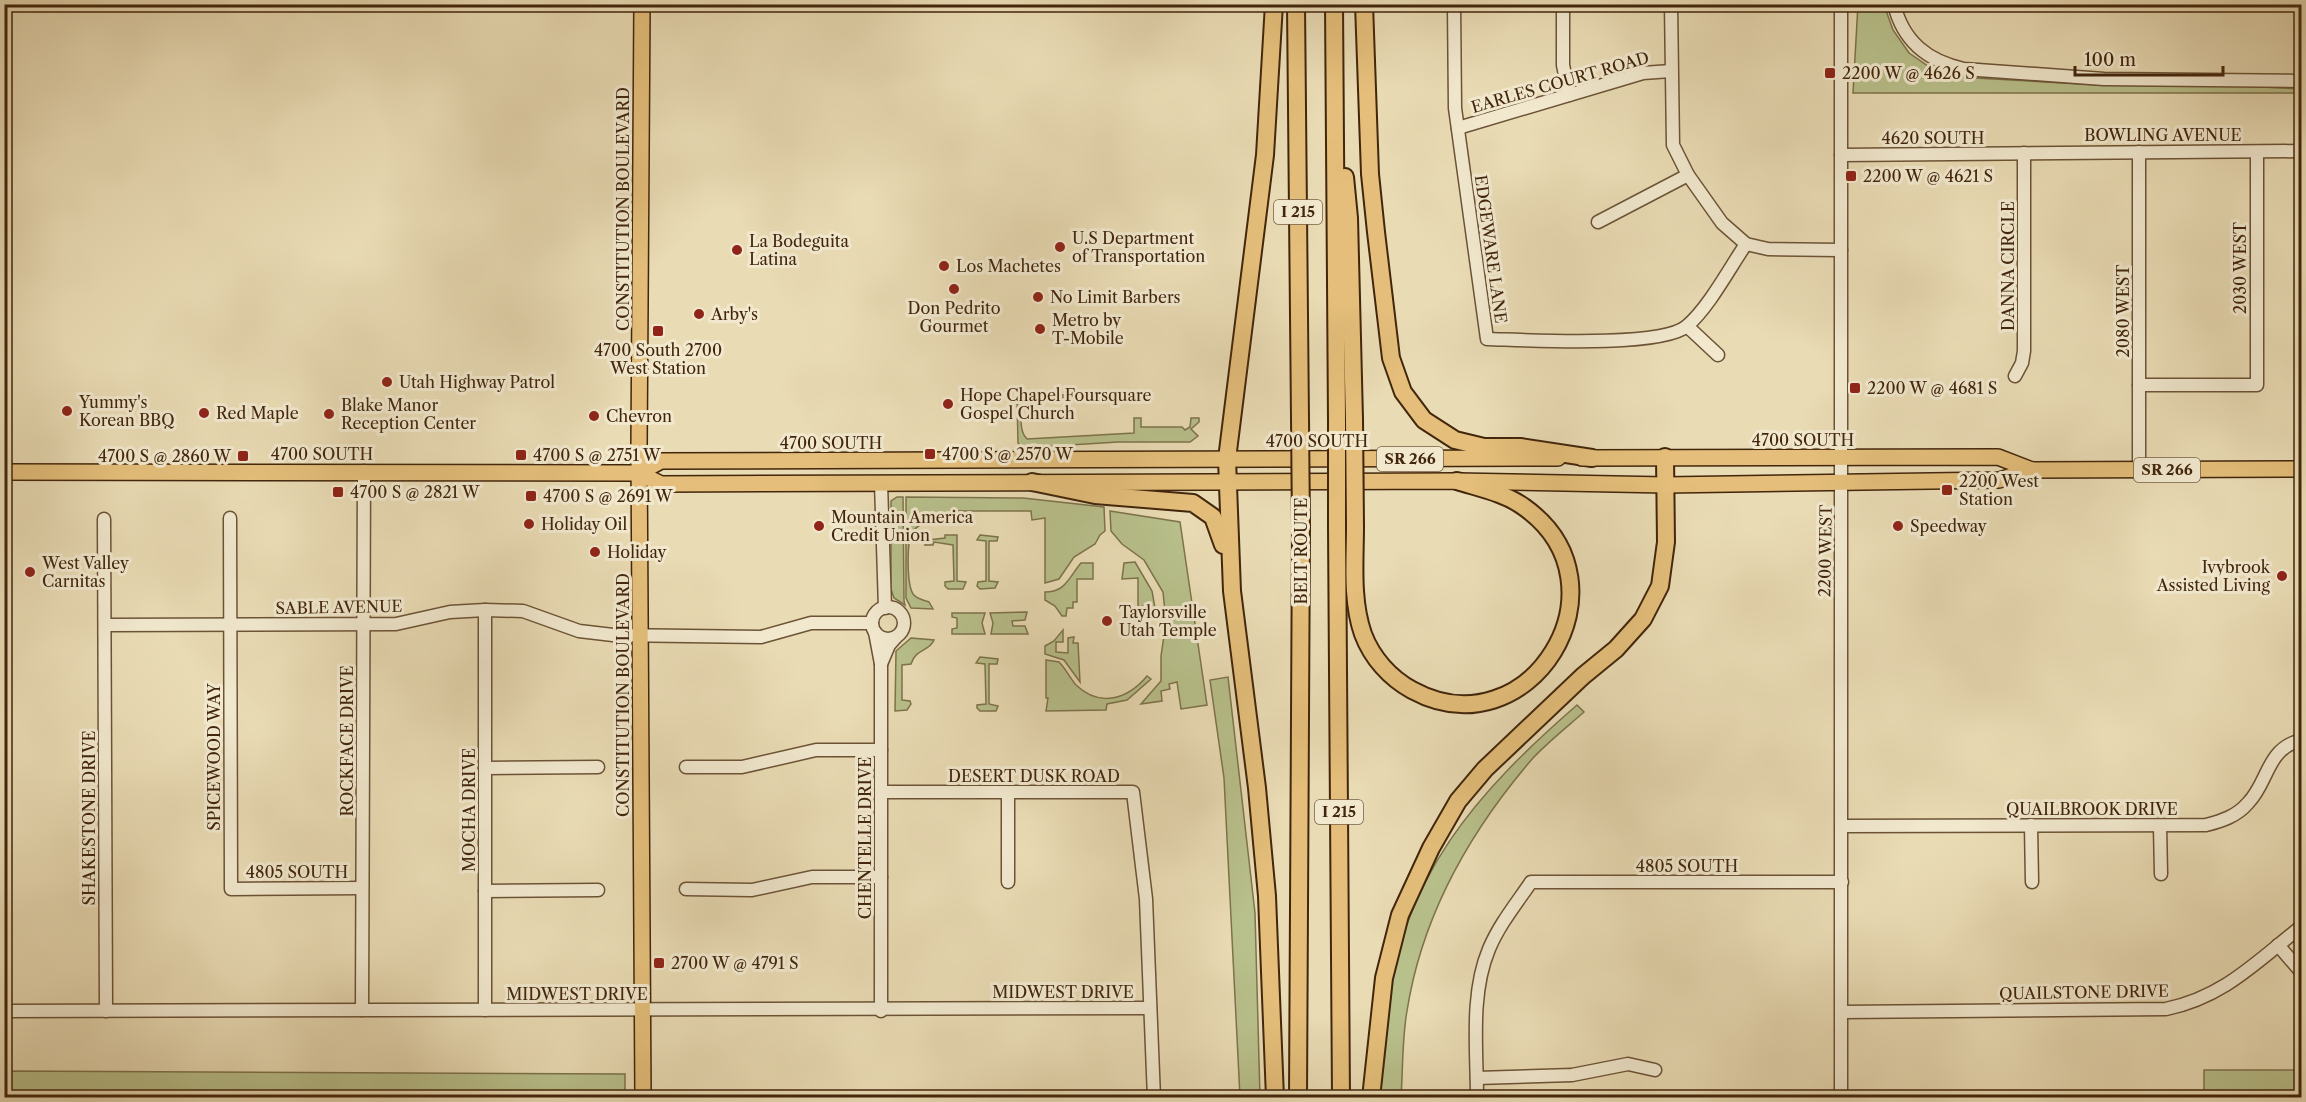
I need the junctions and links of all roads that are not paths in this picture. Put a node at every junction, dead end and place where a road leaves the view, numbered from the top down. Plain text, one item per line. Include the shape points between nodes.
1 (642, 4) edge
2 (1274, 4) edge
3 (1296, 4) edge
4 (1334, 4) edge
5 (1364, 4) edge
6 (1454, 4) edge
7 (1563, 4) edge
8 (1671, 4) edge
9 (1841, 4) edge
10 (1894, 4) edge
11 (1671, 71) junction
12 (2301, 81) edge
13 (1569, 95) junction
14 (1458, 128) junction
15 (2301, 151) edge
16 (2139, 152) junction
17 (2257, 152) junction
18 (2024, 153) junction
19 (1841, 155) junction
20 (1688, 175) junction
21 (1598, 222) dead end
22 (1746, 244) junction
23 (1841, 250) junction
24 (1687, 326) junction
25 (1718, 355) dead end
26 (2014, 376) dead end
27 (2139, 385) junction
28 (1345, 419) junction
29 (1665, 457) junction
30 (1592, 458) junction
31 (1842, 458) junction
32 (1227, 459) junction
33 (2301, 469) edge
34 (2032, 470) junction
35 (2139, 470) junction
36 (364, 471) junction
37 (4, 472) edge
38 (639, 472) junction
39 (1457, 481) junction
40 (1032, 482) junction
41 (1227, 482) junction
42 (881, 483) junction
43 (1842, 484) junction
44 (1666, 485) junction
45 (230, 518) dead end
46 (104, 519) dead end
47 (1232, 591) junction
48 (885, 608) junction
49 (485, 610) junction
50 (229, 624) junction
51 (364, 624) junction
52 (105, 625) junction
53 (874, 627) junction
54 (640, 635) junction
55 (896, 637) junction
56 (881, 664) junction
57 (2301, 740) edge
58 (881, 750) junction
59 (598, 767) dead end
60 (686, 767) dead end
61 (485, 768) junction
62 (881, 792) junction
63 (1008, 793) junction
64 (2031, 825) junction
65 (1842, 826) junction
66 (2160, 826) junction
67 (2161, 874) dead end
68 (881, 877) junction
69 (1008, 882) dead end
70 (1842, 882) junction
71 (2032, 882) dead end
72 (362, 888) junction
73 (231, 889) joint
74 (686, 889) dead end
75 (598, 890) dead end
76 (485, 891) junction
77 (2301, 926) edge
78 (2278, 945) junction
79 (2301, 973) edge
80 (1150, 1008) junction
81 (362, 1010) junction
82 (4, 1011) edge
83 (106, 1011) junction
84 (485, 1011) junction
85 (642, 1011) junction
86 (881, 1011) junction
87 (1842, 1012) junction
88 (1655, 1070) dead end
89 (1477, 1078) junction
90 (643, 1098) edge
91 (1154, 1098) edge
92 (1275, 1098) edge
93 (1298, 1098) edge
94 (1341, 1098) edge
95 (1371, 1098) edge
96 (1478, 1098) edge
97 (1842, 1098) edge

1 - 38 main road, CONSTITUTION BOULEVARD
2 - 32 highway via 1265,155
3 - 93 highway, BELT ROUTE / I 215, bridge via 1301,527
4 - 28 highway, I 215
5 - 30 highway via 1370,174 1391,358 1403,392 1424,420 1455,440 1484,447 1520,447
6 - 14 street, EDGEWARE LANE
7 - 13 street via 1563,65
8 - 11 street
9 - 19 street, 2200 WEST
10 - 12 street via 1902,28 1921,51 1946,65 1964,69 2104,79
11 - 13 street, EARLES COURT ROAD via 1643,73
11 - 20 street via 1673,145
13 - 14 street, EARLES COURT ROAD
14 - 24 street, EDGEWARE LANE via 1487,339 1645,339 1673,334
15 - 17 street, BOWLING AVENUE
16 - 17 street, BOWLING AVENUE
16 - 18 street, BOWLING AVENUE
16 - 27 street, 2080 WEST
17 - 27 street, 2030 WEST via 2257,385
18 - 19 street, 4620 SOUTH
18 - 26 street, DANNA CIRCLE via 2024,351
19 - 23 street, 2200 WEST
20 - 21 street
20 - 22 street via 1722,223
22 - 23 street via 1768,249
22 - 24 street
23 - 31 street, 2200 WEST
24 - 25 street
27 - 35 street, 2080 WEST
28 - 39 highway, bridge via 1358,616 1369,648 1387,672 1415,692 1440,701 1475,703 1508,694 1544,668 1562,639 1571,605 1568,570 1554,538 1532,513 1506,497
28 - 94 highway, I 215, bridge via 1337,527
29 - 30 main road, 4700 SOUTH / SR 266
29 - 31 main road, 4700 SOUTH / SR 266
29 - 44 highway
30 - 32 main road, 4700 SOUTH / SR 266
31 - 34 main road, 4700 SOUTH / SR 266 via 1998,457
31 - 43 street, 2200 WEST
32 - 38 main road, 4700 SOUTH via 661,461
32 - 41 highway
33 - 35 main road, 4700 SOUTH / SR 266
34 - 35 main road, 4700 SOUTH / SR 266
34 - 43 main road, 4700 SOUTH / SR 266 via 1999,480
36 - 37 main road, 4700 SOUTH
36 - 38 main road, 4700 SOUTH
36 - 51 street, ROCKFACE DRIVE
38 - 42 main road, 4700 SOUTH via 661,484
38 - 54 main road, CONSTITUTION BOULEVARD
39 - 41 main road, 4700 SOUTH / SR 266
39 - 44 main road, 4700 SOUTH / SR 266
40 - 41 main road, 4700 SOUTH
40 - 42 main road, 4700 SOUTH
40 - 47 highway via 1089,494 1199,505 1213,517 1218,528
41 - 47 highway
42 - 48 street
43 - 44 main road, 4700 SOUTH / SR 266
43 - 65 street, 2200 WEST
44 - 95 highway via 1666,542 1660,586 1643,619 1616,649 1485,769 1458,801 1431,848 1400,915 1384,978
45 - 50 street, SPICEWOOD WAY
46 - 52 street, SHAKESTONE DRIVE
47 - 92 highway via 1265,866
48 - 53 street via 877,612
48 - 55 street, CHENTELLE DRIVE via 896,610 903,619 902,631
49 - 51 street, SABLE AVENUE via 450,612 396,624
49 - 54 street, SABLE AVENUE via 523,611 596,634
49 - 61 street, MOCHA DRIVE
50 - 51 street, SABLE AVENUE
50 - 52 street, SABLE AVENUE
50 - 73 street, SPICEWOOD WAY
51 - 72 street, ROCKFACE DRIVE
52 - 83 street, SHAKESTONE DRIVE
53 - 54 street, SABLE AVENUE via 811,623 761,637
53 - 55 street via 887,639
53 - 56 street, CHENTELLE DRIVE
54 - 85 main road, CONSTITUTION BOULEVARD
55 - 56 street, CHENTELLE DRIVE
56 - 58 street, CHENTELLE DRIVE
57 - 66 street, QUAILBROOK DRIVE via 2280,750 2257,791 2236,814 2206,825
58 - 60 street via 816,750 742,767
58 - 62 street, CHENTELLE DRIVE
59 - 61 street
61 - 76 street, MOCHA DRIVE
62 - 63 street, DESERT DUSK ROAD
62 - 68 street, CHENTELLE DRIVE
63 - 69 street
63 - 80 street, DESERT DUSK ROAD via 1133,792 1144,875
64 - 65 street, QUAILBROOK DRIVE
64 - 66 street, QUAILBROOK DRIVE
64 - 71 street
65 - 70 street, 2200 WEST
66 - 67 street
68 - 74 street via 812,877 752,890
68 - 86 street, CHENTELLE DRIVE
70 - 87 street, 2200 WEST
70 - 89 street, 4805 SOUTH via 1531,882 1497,933 1482,973
72 - 73 street, 4805 SOUTH
72 - 81 street, ROCKFACE DRIVE
75 - 76 street
76 - 84 street, MOCHA DRIVE
77 - 78 street, QUAILSTONE DRIVE
78 - 79 street
78 - 87 street, QUAILSTONE DRIVE via 2233,983 2185,1005 2166,1009
80 - 86 street, MIDWEST DRIVE
80 - 91 street, DESERT DUSK ROAD
81 - 83 street, MIDWEST DRIVE
81 - 84 street, MIDWEST DRIVE
82 - 83 street, MIDWEST DRIVE
84 - 85 street, MIDWEST DRIVE
85 - 86 street, MIDWEST DRIVE
85 - 90 main road, CONSTITUTION BOULEVARD
87 - 97 street, 2200 WEST
88 - 89 street via 1628,1064 1572,1075
89 - 96 street

